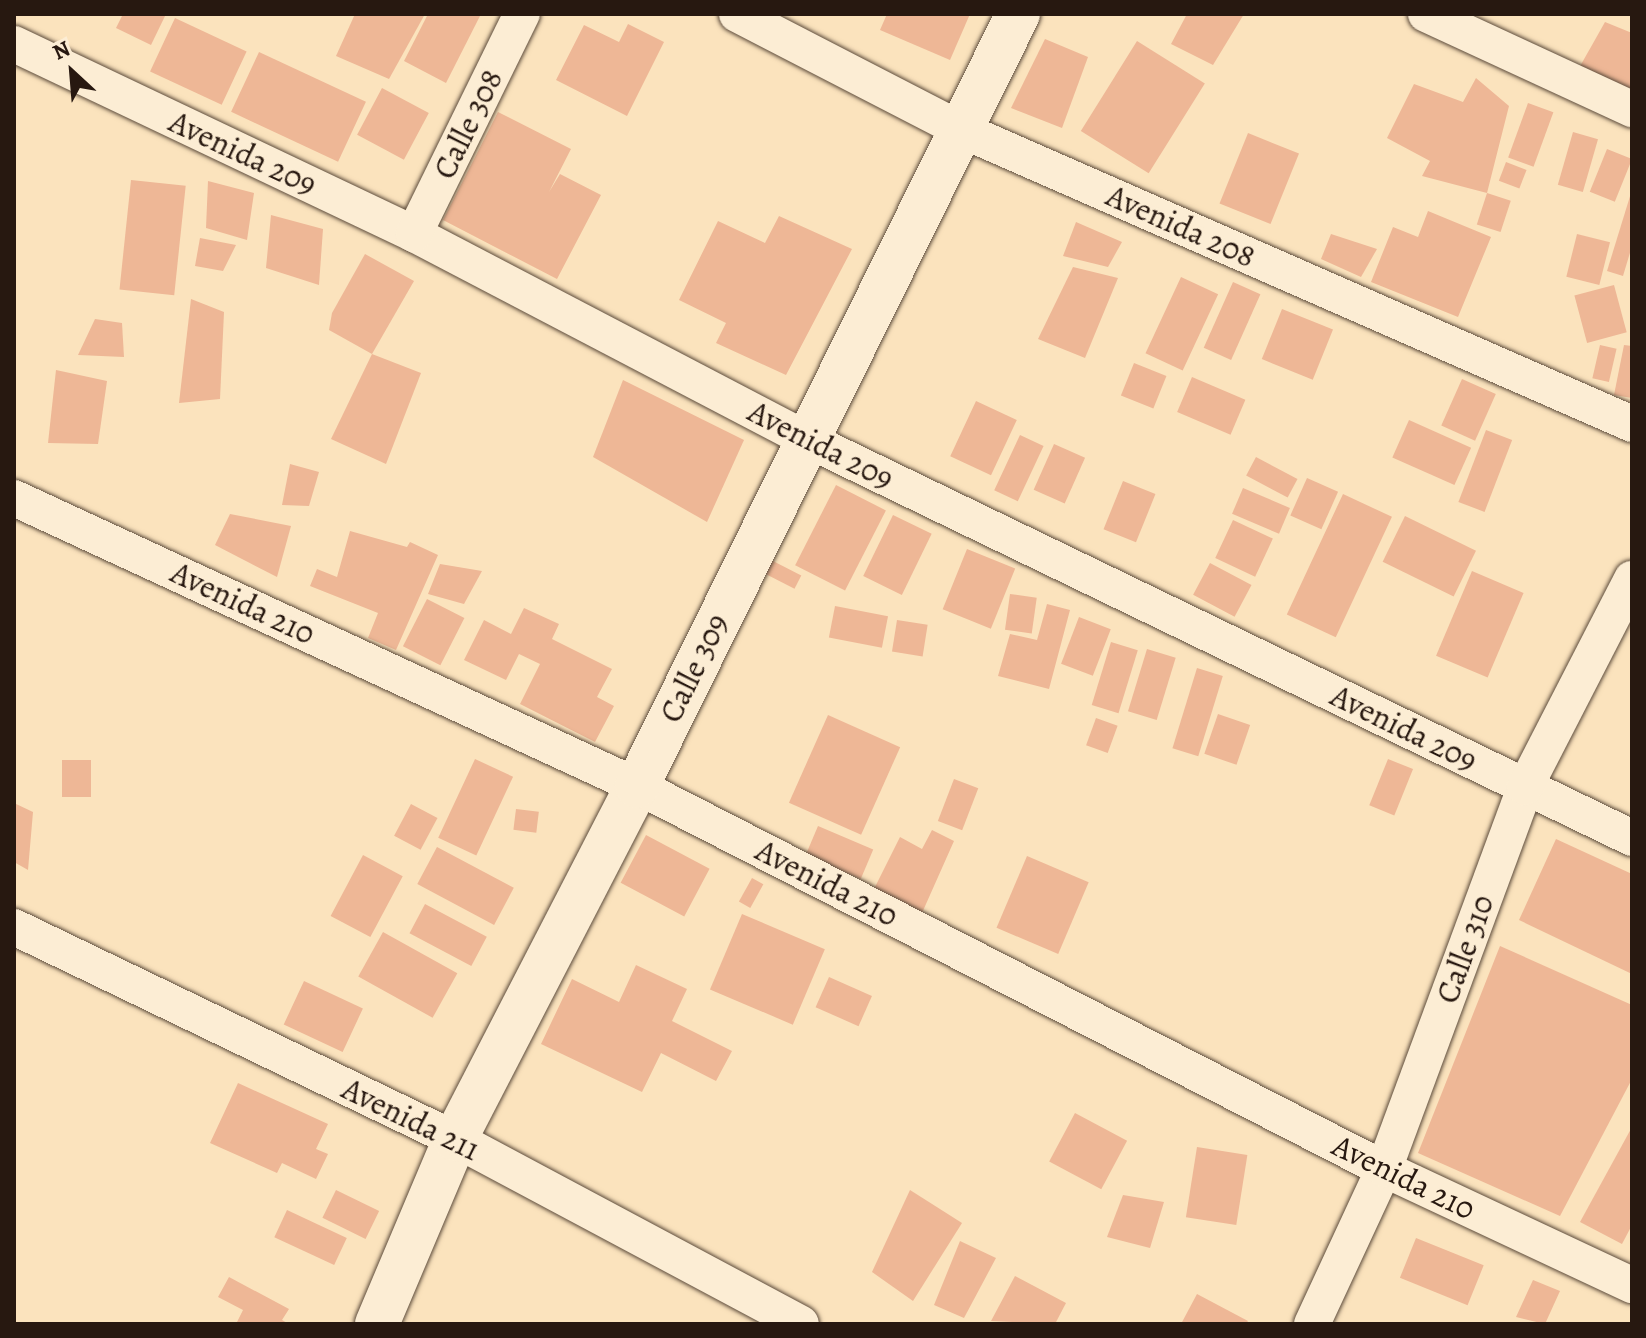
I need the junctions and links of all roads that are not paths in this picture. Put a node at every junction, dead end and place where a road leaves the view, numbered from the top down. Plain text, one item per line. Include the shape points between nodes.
1 (522, 14) edge
2 (737, 14) edge
3 (1018, 14) edge
4 (1426, 14) edge
5 (14, 44) edge
6 (1632, 109) edge
7 (964, 131) junction
8 (414, 234) junction
9 (1632, 424) edge
10 (806, 439) junction
11 (14, 498) edge
12 (1632, 579) edge
13 (637, 786) junction
14 (1525, 787) junction
15 (1632, 838) edge
16 (14, 927) edge
17 (455, 1139) junction
18 (1384, 1169) junction
19 (1632, 1285) edge
20 (377, 1324) edge
21 (801, 1324) edge
22 (1312, 1324) edge

1 - 8 street, Calle 308
2 - 7 street, Avenida 208
3 - 7 street, Calle 309
4 - 6 street
5 - 8 street, Avenida 209
7 - 9 street, Avenida 208
7 - 10 street, Calle 309
8 - 10 street, Avenida 209
10 - 13 street, Calle 309
10 - 14 street, Avenida 209
11 - 13 street, Avenida 210
12 - 14 street, Calle 310
13 - 17 street, Calle 309
13 - 18 street, Avenida 210
14 - 15 street, Avenida 209
14 - 18 street, Calle 310
16 - 17 street, Avenida 211
17 - 20 street, Calle 309
17 - 21 street, Avenida 211
18 - 19 street, Avenida 210
18 - 22 street, Calle 310

